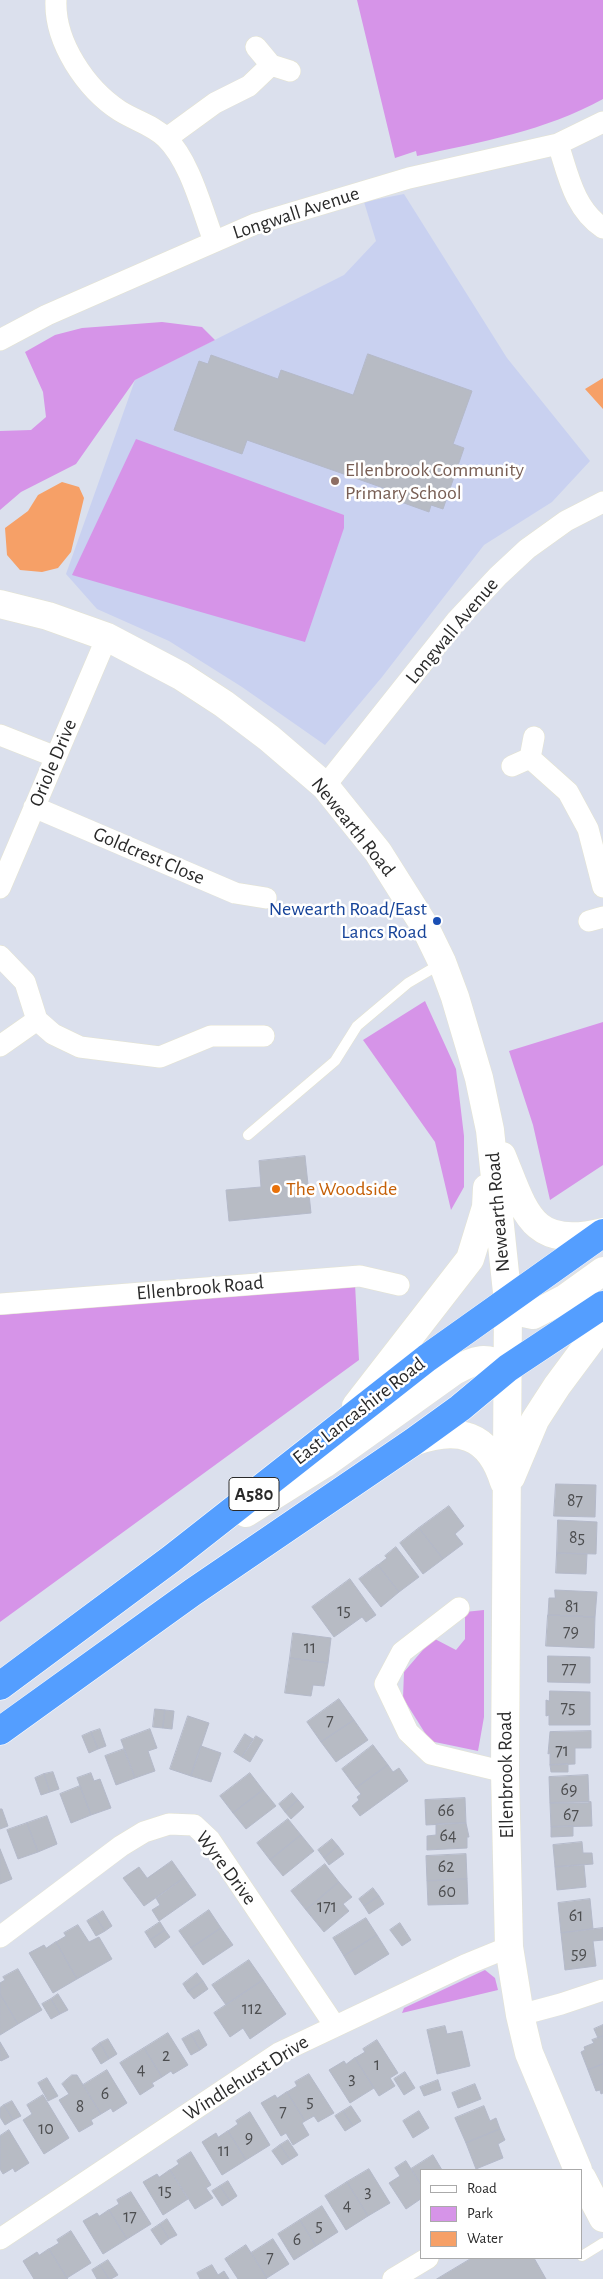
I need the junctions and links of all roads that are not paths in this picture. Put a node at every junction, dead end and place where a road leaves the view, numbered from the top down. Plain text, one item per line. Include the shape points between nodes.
1 (56, 0) edge
2 (256, 47) dead end
3 (603, 122) edge
4 (167, 138) junction
5 (558, 144) junction
6 (603, 228) edge
7 (214, 241) junction
8 (0, 340) edge
9 (603, 502) edge
10 (0, 604) edge
11 (107, 638) junction
12 (0, 735) edge
13 (526, 754) dead end
14 (56, 757) junction
15 (325, 786) junction
16 (34, 807) junction
17 (603, 887) edge
18 (0, 888) edge
19 (266, 898) dead end
20 (0, 956) edge
21 (442, 962) junction
22 (37, 1020) junction
23 (264, 1036) dead end
24 (0, 1046) edge
25 (490, 1130) junction
26 (248, 1135) dead end
27 (603, 1233) edge
28 (603, 1271) edge
29 (398, 1285) dead end
30 (508, 1302) junction
31 (0, 1304) edge
32 (603, 1305) edge
33 (603, 1324) edge
34 (508, 1368) junction
35 (343, 1423) junction
36 (413, 1442) junction
37 (506, 1488) junction
38 (171, 1559) junction
39 (459, 1608) dead end
40 (0, 1686) edge
41 (0, 1731) edge
42 (505, 1772) junction
43 (0, 1938) edge
44 (509, 1947) junction
45 (603, 1990) edge
46 (520, 2015) junction
47 (335, 2026) junction
48 (576, 2169) edge
49 (583, 2183) edge
50 (603, 2218) edge
51 (0, 2239) edge
52 (603, 2243) edge
53 (583, 2255) edge
54 (426, 2259) edge
55 (393, 2279) edge

1 - 4 street via 60,30 78,67 94,88 122,112 148,124
2 - 4 street via 281,68 215,103
3 - 5 street, Longwall Avenue
4 - 7 street via 188,173
5 - 6 street via 575,195 588,217
5 - 7 street, Longwall Avenue via 373,188 255,224
7 - 8 street, Longwall Avenue via 47,315
9 - 15 street, Longwall Avenue via 566,521 527,549 498,576 456,621
10 - 11 main road, Newearth Road via 48,616
11 - 14 street, Oriole Drive
11 - 15 main road, Newearth Road via 181,676 224,704
12 - 14 street
13 - 17 street via 568,792 588,829
14 - 16 street, Oriole Drive
15 - 21 main road, Newearth Road via 378,852 424,925
16 - 18 street, Oriole Drive
16 - 19 street, Goldcrest Close via 235,892
20 - 22 street via 25,982
21 - 25 main road, Newearth Road via 456,997
21 - 26 lane via 408,983 357,1026 335,1061
22 - 23 street via 53,1034 80,1047 160,1057 211,1036
22 - 24 street
25 - 27 main road via 519,1198 538,1228 570,1238
25 - 30 main road, Newearth Road
25 - 35 main road via 486,1207 470,1259
27 - 30 highway, East Lancashire Road / A580
28 - 30 main road via 564,1299 533,1315 519,1312
29 - 31 street, Ellenbrook Road via 360,1276
30 - 34 main road, Newearth Road
30 - 35 highway, East Lancashire Road / A580 via 427,1358
32 - 34 highway, A580
33 - 37 main road via 535,1420
34 - 36 highway, A580
34 - 37 main road, Ellenbrook Road
34 - 38 main road via 492,1359 474,1360 454,1371 324,1464
35 - 38 highway, East Lancashire Road / A580
36 - 37 main road via 434,1434 465,1436 492,1452
36 - 41 highway, A580 via 193,1592
37 - 42 main road, Ellenbrook Road
38 - 40 highway, East Lancashire Road / A580
39 - 42 street via 402,1652 385,1684 408,1732 431,1754
42 - 44 main road, Ellenbrook Road
43 - 47 street, Wyre Drive via 144,1832 169,1824 194,1825 210,1840
44 - 46 main road, Ellenbrook Road
44 - 47 street, Windlehurst Drive
45 - 46 street
46 - 48 main road, Ellenbrook Road via 529,2053
47 - 51 street, Windlehurst Drive via 279,2053
49 - 50 main road, Ellenbrook Road
52 - 53 lane
54 - 55 street

